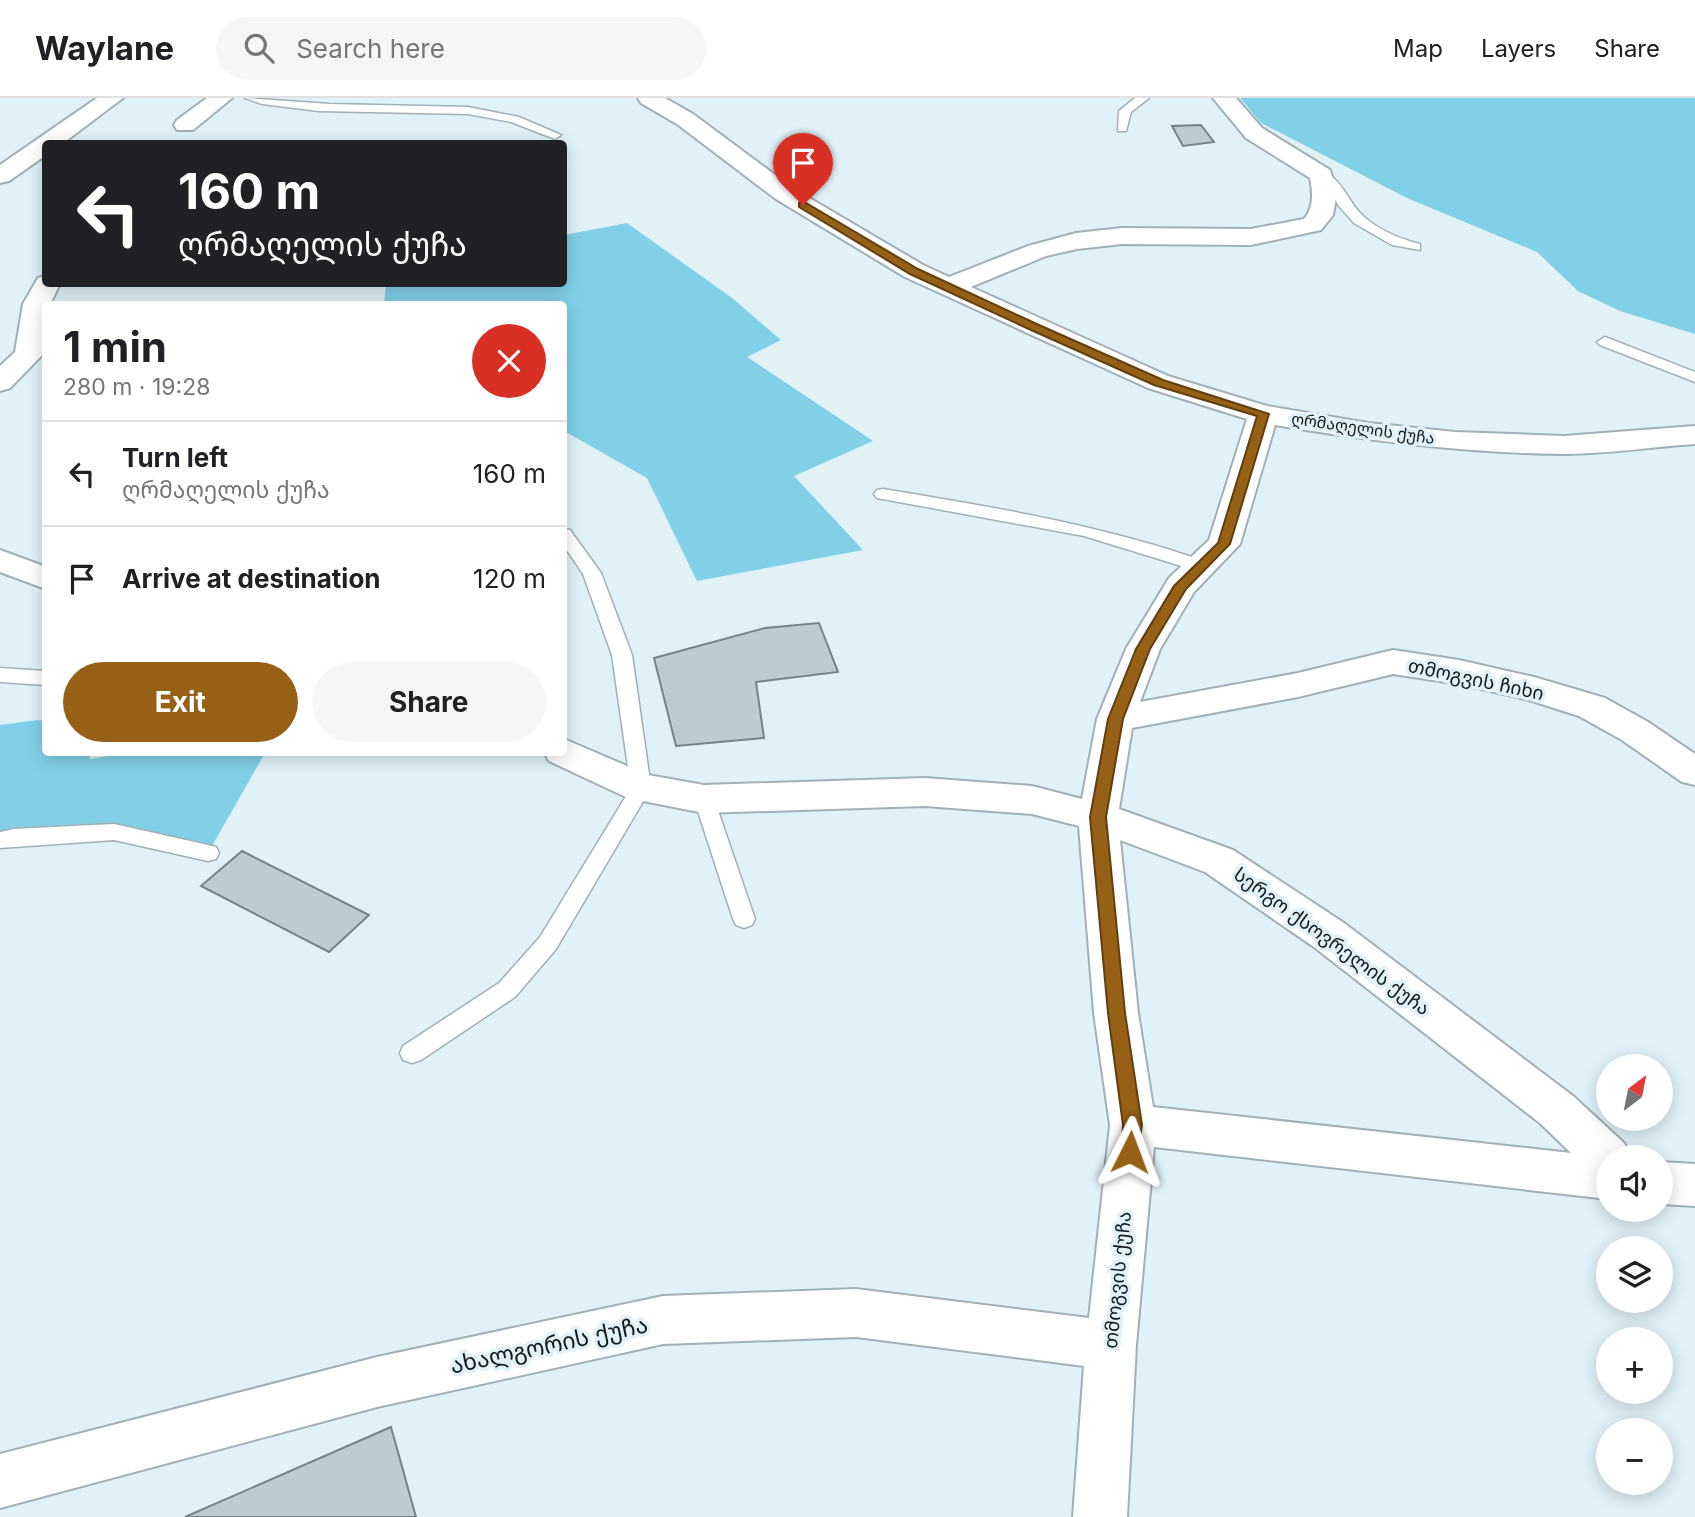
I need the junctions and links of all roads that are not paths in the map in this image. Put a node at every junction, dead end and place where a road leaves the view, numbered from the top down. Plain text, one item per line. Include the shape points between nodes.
1 (112, 98) edge
2 (221, 98) edge
3 (251, 98) edge
4 (649, 98) edge
5 (1143, 98) edge
6 (1224, 98) edge
7 (185, 125) dead end
8 (1122, 128) dead end
9 (555, 135) dead end
10 (52, 140) edge
11 (42, 147) edge
12 (1321, 175) junction
13 (0, 176) edge
14 (1415, 247) dead end
15 (46, 287) edge
16 (948, 287) junction
17 (1605, 342) dead end
18 (37, 354) edge
19 (1695, 377) edge
20 (0, 382) edge
21 (1263, 414) junction
22 (1695, 435) edge
23 (883, 494) dead end
24 (567, 538) edge
25 (0, 560) edge
26 (1201, 566) junction
27 (42, 577) edge
28 (0, 675) edge
29 (42, 677) edge
30 (1115, 719) junction
31 (567, 754) edge
32 (1695, 772) edge
33 (641, 788) junction
34 (704, 799) junction
35 (1098, 817) junction
36 (0, 840) edge
37 (208, 853) dead end
38 (744, 919) dead end
39 (412, 1053) dead end
40 (1133, 1125) junction
41 (1596, 1147) edge
42 (1596, 1177) edge
43 (1673, 1184) edge
44 (1695, 1185) edge
45 (1111, 1345) junction
46 (0, 1481) edge
47 (1100, 1517) edge

1 - 10 street
2 - 7 street
3 - 9 lane via 339,108 459,111 509,118
4 - 16 street, ღრმაღელის ქუჩა via 685,119 785,194
5 - 8 lane via 1125,111
6 - 12 street via 1254,133
11 - 13 street
12 - 14 lane via 1338,189 1359,220
12 - 16 street via 1325,192 1321,215 1312,225 1251,237 1122,236 1076,241 1037,251
15 - 18 street via 37,304
16 - 21 street, ღრმაღელის ქუჩა via 1158,382
17 - 19 lane
18 - 20 street
21 - 22 street, ღრმაღელის ქუჩა via 1455,441 1564,445
21 - 26 street, თმოგვის ქუჩა via 1224,544
23 - 26 lane via 1082,528
24 - 33 lane via 592,573 622,655
25 - 27 street
26 - 30 street, თმოგვის ქუჩა via 1181,586 1143,649
28 - 29 lane
30 - 32 street, თმოგვის ჩიხი via 1393,662 1459,672 1592,707
30 - 35 street, თმოგვის ქუჩა
31 - 33 street, სერგო ქსოვრელის ქუჩა
33 - 34 street, სერგო ქსოვრელის ქუჩა
33 - 39 lane via 548,943 507,990
34 - 35 street, სერგო ქსოვრელის ქუჩა via 925,792 1032,800
34 - 38 lane
35 - 40 street, თმოგვის ქუჩა via 1116,1013
35 - 41 street, სერგო ქსოვრელის ქუჩა via 1230,868 1449,1025
36 - 37 lane via 114,832
40 - 42 street
40 - 45 street, თმოგვის ქუჩა
43 - 44 street
45 - 46 street, ახალგორის ქუჩა via 856,1313 663,1320 377,1382
45 - 47 street, თმოგვის ქუჩა

